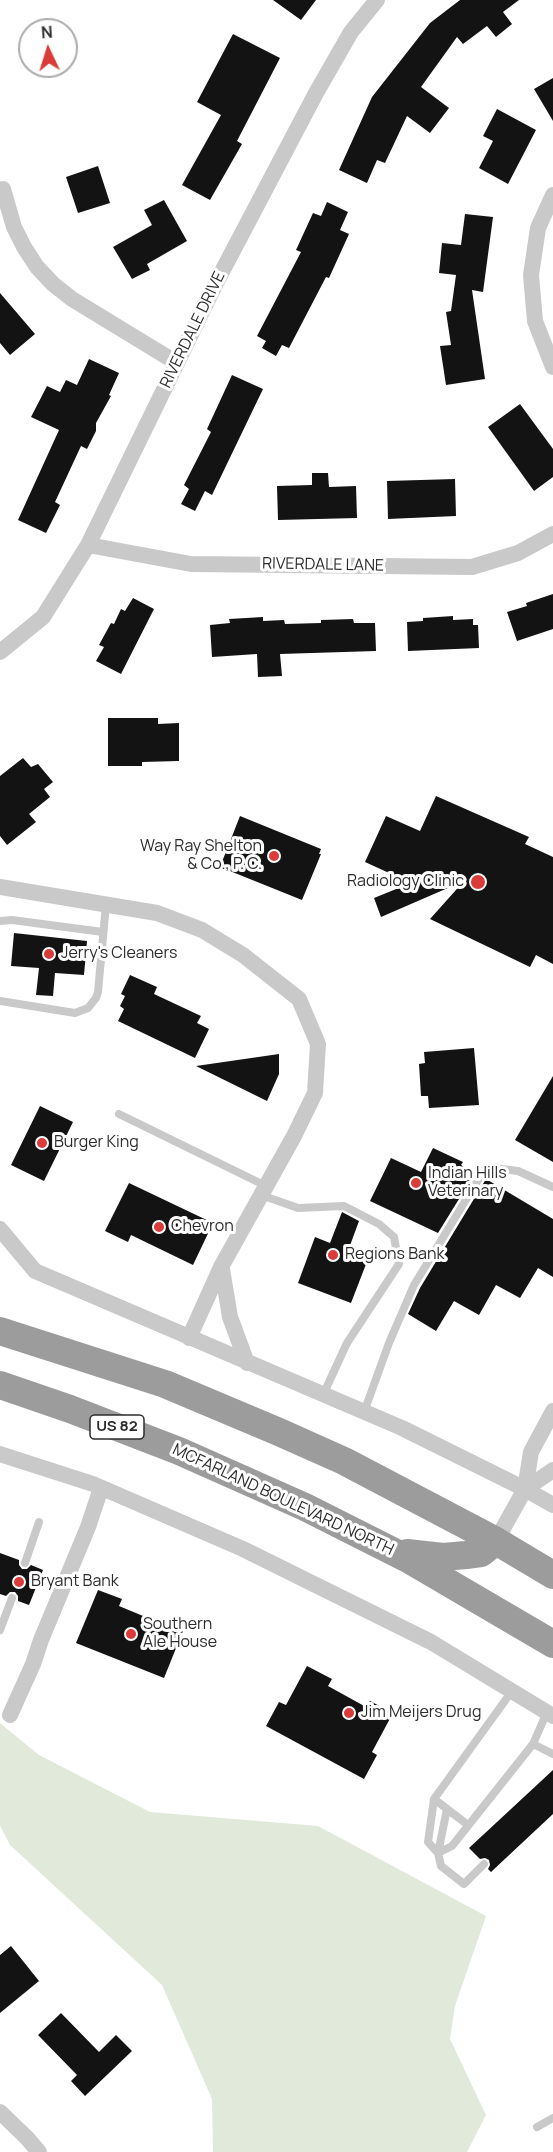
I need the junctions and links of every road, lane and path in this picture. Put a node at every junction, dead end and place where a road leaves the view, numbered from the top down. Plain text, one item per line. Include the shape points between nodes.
1 (377, 0) edge
2 (3, 189) dead end
3 (553, 195) edge
4 (177, 363) junction
5 (553, 367) edge
6 (553, 534) edge
7 (88, 545) junction
8 (0, 652) edge
9 (0, 887) edge
10 (106, 904) junction
11 (0, 921) edge
12 (103, 932) junction
13 (0, 1001) edge
14 (119, 1114) dead end
15 (553, 1187) edge
16 (263, 1191) junction
17 (0, 1229) edge
18 (221, 1268) junction
19 (0, 1331) edge
20 (189, 1338) junction
21 (247, 1363) junction
22 (0, 1385) edge
23 (323, 1395) junction
24 (553, 1411) edge
25 (364, 1412) junction
26 (0, 1454) edge
27 (553, 1470) edge
28 (100, 1488) junction
29 (525, 1489) junction
30 (553, 1505) edge
31 (39, 1522) dead end
32 (496, 1541) junction
33 (393, 1552) junction
34 (25, 1563) dead end
35 (553, 1575) edge
36 (12, 1598) dead end
37 (0, 1630) edge
38 (553, 1644) edge
39 (512, 1691) junction
40 (550, 1714) edge
41 (10, 1715) dead end
42 (533, 1744) junction
43 (553, 1754) edge
44 (434, 1799) junction
45 (447, 1809) junction
46 (468, 1826) junction
47 (438, 1852) junction
48 (484, 1864) dead end
49 (0, 2112) edge
50 (553, 2118) edge
51 (537, 2127) dead end
52 (39, 2152) edge

1 - 4 street, RIVERDALE DRIVE via 351,32 316,93
2 - 4 street via 14,227 27,252 53,284
3 - 5 street via 538,228 531,274 535,321
4 - 7 street, RIVERDALE DRIVE
6 - 7 street, RIVERDALE LANE via 518,553 472,567 191,564
7 - 8 street, RIVERDALE DRIVE via 43,617
9 - 10 street
10 - 12 lane
10 - 16 street via 157,913 202,930 243,955 299,999 318,1044 315,1093
11 - 12 lane
12 - 13 lane via 98,992 88,1008 75,1013
14 - 16 lane
15 - 25 lane via 518,1171 486,1167 414,1285
16 - 18 street
16 - 23 lane via 298,1208 344,1206 380,1224 394,1237 399,1264 347,1343
17 - 20 street via 35,1271
18 - 20 street
18 - 21 street via 230,1317
19 - 32 highway via 165,1384 222,1407 344,1461
20 - 21 street
21 - 23 street
22 - 33 highway, MCFARLAND BOULEVARD NORTH / US 82 via 179,1451 305,1507
23 - 25 street
24 - 29 street via 531,1452
25 - 29 street
26 - 28 street
27 - 29 street
28 - 39 street via 264,1559 431,1642
28 - 41 street via 88,1527
29 - 30 street
29 - 32 street
31 - 34 lane
32 - 33 highway via 481,1553 466,1555
32 - 35 highway
33 - 38 highway, MCFARLAND BOULEVARD NORTH / US 82
36 - 37 lane
39 - 40 street
39 - 44 lane
40 - 42 lane
42 - 43 lane
42 - 46 lane
44 - 45 lane
44 - 47 lane via 428,1842
45 - 46 lane
45 - 47 lane
46 - 47 lane via 452,1846
47 - 48 lane via 441,1866 464,1884
49 - 52 street
50 - 51 lane

